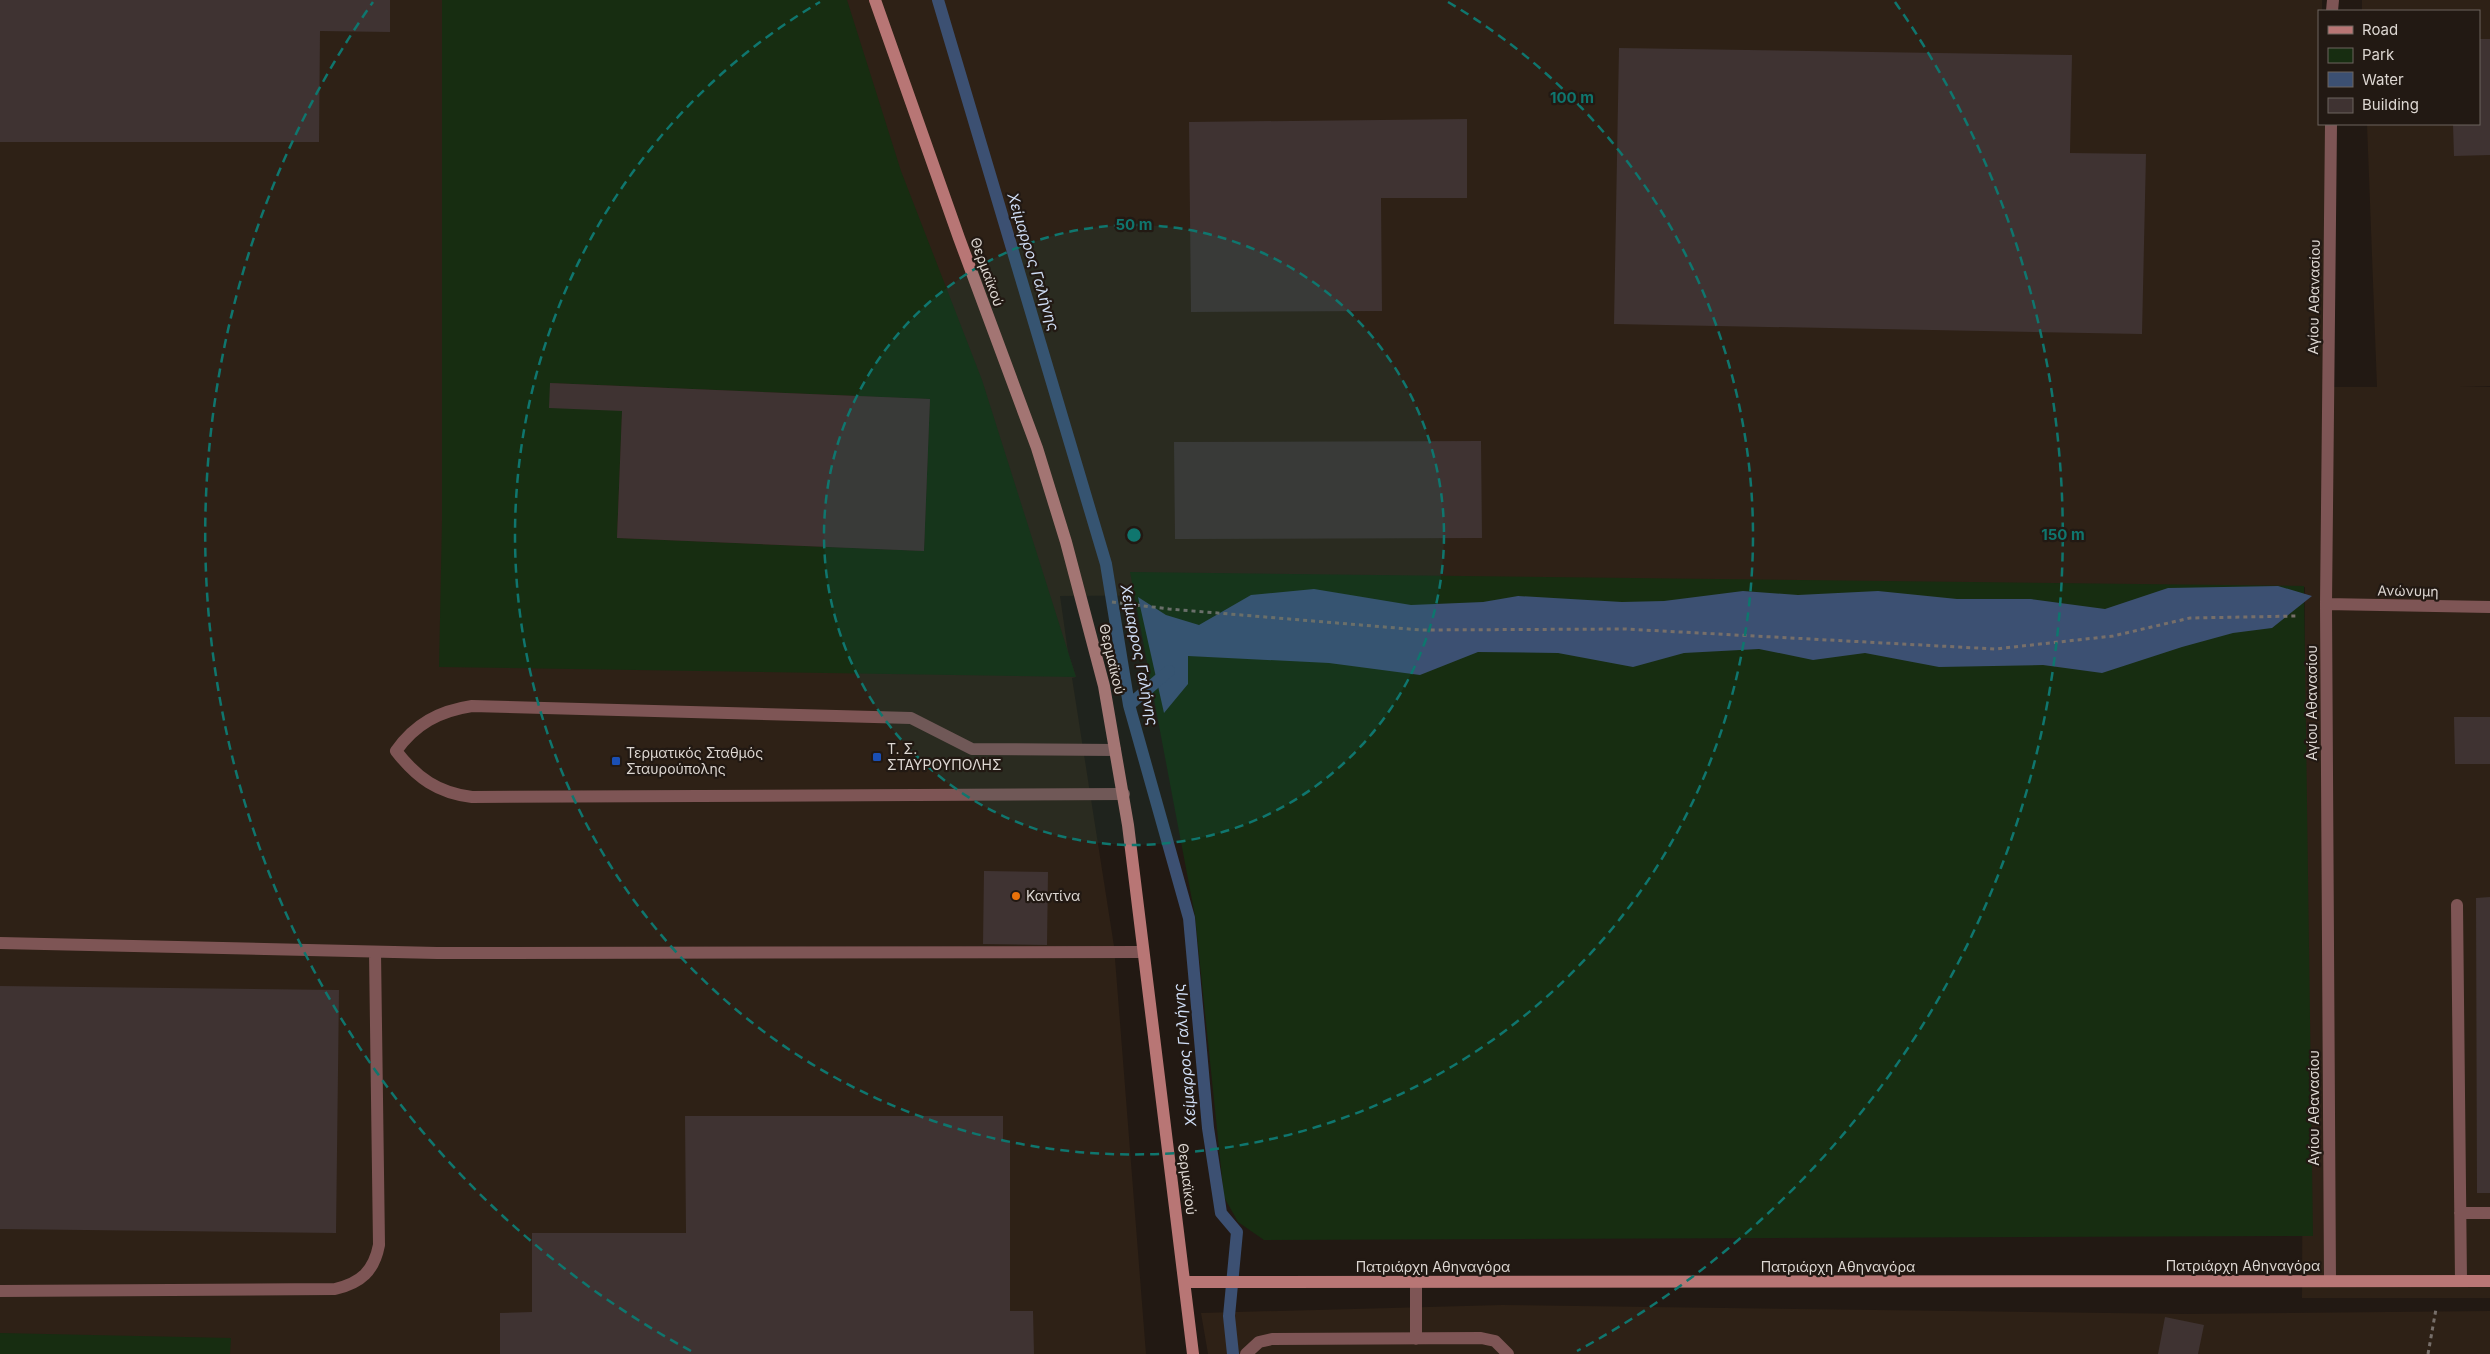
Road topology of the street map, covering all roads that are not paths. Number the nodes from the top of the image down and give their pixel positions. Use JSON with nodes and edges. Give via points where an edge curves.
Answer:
{"nodes":[{"id":1,"x":875,"y":0,"type":"edge"},
{"id":2,"x":2331,"y":125,"type":"edge"},
{"id":3,"x":2490,"y":607,"type":"edge"},
{"id":4,"x":2326,"y":610,"type":"junction"},
{"id":5,"x":1115,"y":750,"type":"junction"},
{"id":6,"x":1124,"y":794,"type":"junction"},
{"id":7,"x":2457,"y":905,"type":"dead end"},
{"id":8,"x":0,"y":943,"type":"edge"},
{"id":9,"x":375,"y":952,"type":"junction"},
{"id":10,"x":1143,"y":952,"type":"junction"},
{"id":11,"x":2460,"y":1213,"type":"junction"},
{"id":12,"x":2490,"y":1213,"type":"edge"},
{"id":13,"x":2330,"y":1281,"type":"junction"},
{"id":14,"x":2461,"y":1281,"type":"junction"},
{"id":15,"x":2490,"y":1281,"type":"edge"},
{"id":16,"x":1185,"y":1282,"type":"junction"},
{"id":17,"x":1416,"y":1282,"type":"junction"},
{"id":18,"x":0,"y":1291,"type":"edge"},
{"id":19,"x":1416,"y":1339,"type":"junction"},
{"id":20,"x":1193,"y":1354,"type":"edge"},
{"id":21,"x":1246,"y":1354,"type":"edge"},
{"id":22,"x":1508,"y":1354,"type":"edge"}],
"edges":[{"from":1,"to":5,"type":"street","name":"Θερμαϊκού","via":[[1037,448],[1082,600],[1104,686]]},
{"from":2,"to":4,"type":"street","name":"Αγίου Αθανασίου"},
{"from":3,"to":4,"type":"street","name":"Ανώνυμη"},
{"from":4,"to":13,"type":"street","name":"Αγίου Αθανασίου"},
{"from":5,"to":6,"type":"street","name":"Θερμαϊκού"},
{"from":5,"to":6,"type":"street","via":[[972,749],[911,718],[472,706],[440,713],[427,720],[396,751],[412,772],[426,782],[456,795],[472,797]]},
{"from":6,"to":10,"type":"street","name":"Θερμαϊκού"},
{"from":7,"to":11,"type":"street"},
{"from":8,"to":9,"type":"street"},
{"from":9,"to":10,"type":"street"},
{"from":9,"to":18,"type":"street","via":[[379,1245],[370,1271],[361,1280],[335,1289]]},
{"from":10,"to":16,"type":"street","name":"Θερμαϊκού"},
{"from":11,"to":12,"type":"street"},
{"from":11,"to":14,"type":"street"},
{"from":13,"to":14,"type":"street","name":"Πατριάρχη Αθηναγόρα"},
{"from":13,"to":17,"type":"street","name":"Πατριάρχη Αθηναγόρα"},
{"from":14,"to":15,"type":"street","name":"Πατριάρχη Αθηναγόρα"},
{"from":16,"to":17,"type":"street","name":"Πατριάρχη Αθηναγόρα"},
{"from":16,"to":20,"type":"street","name":"Θερμαϊκού"},
{"from":17,"to":19,"type":"street"},
{"from":19,"to":21,"type":"street","via":[[1272,1339],[1259,1342]]},
{"from":19,"to":22,"type":"street","via":[[1481,1338],[1495,1341]]}]}
